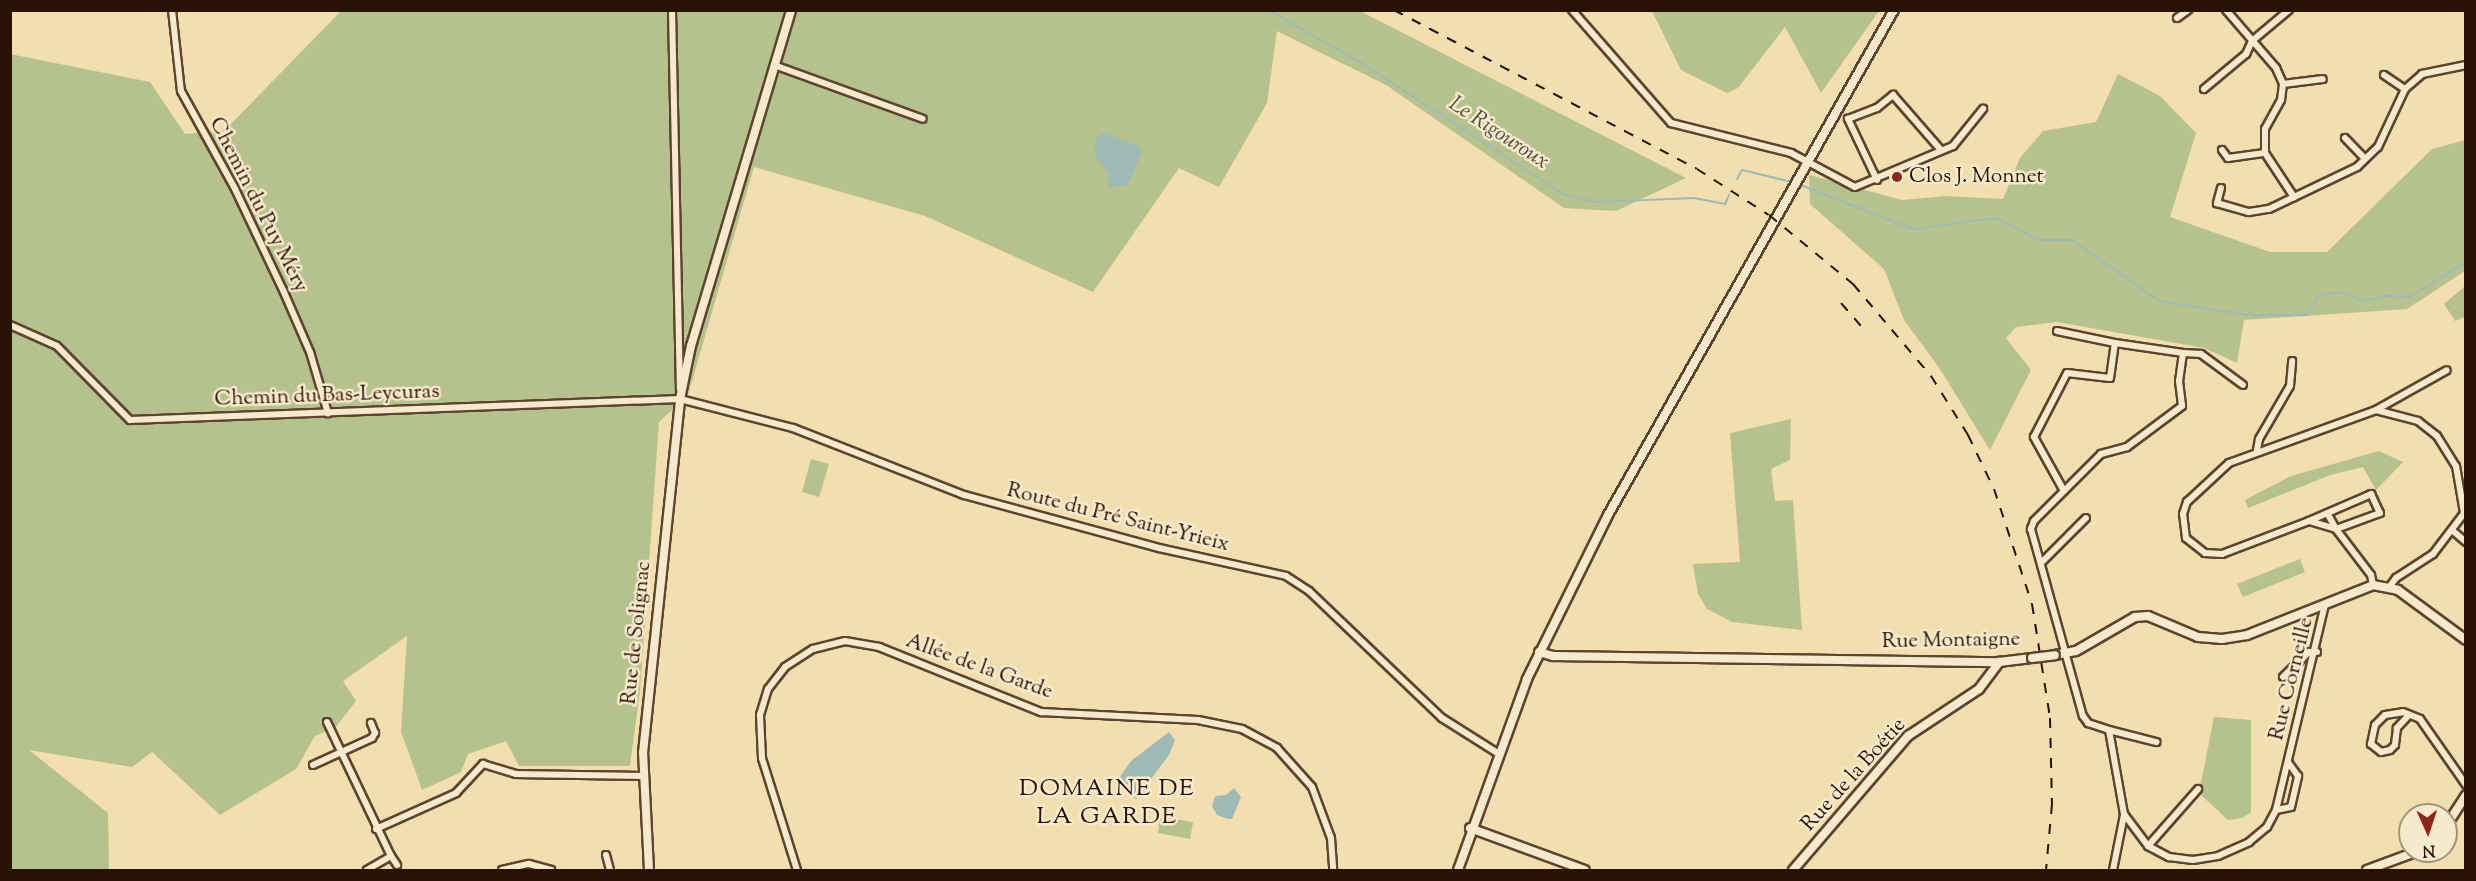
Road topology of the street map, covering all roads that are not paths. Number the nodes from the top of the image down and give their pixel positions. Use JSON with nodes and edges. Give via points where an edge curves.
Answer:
{"nodes":[{"id":1,"x":172,"y":10,"type":"edge"},
{"id":2,"x":672,"y":10,"type":"edge"},
{"id":3,"x":790,"y":10,"type":"edge"},
{"id":4,"x":1572,"y":10,"type":"edge"},
{"id":5,"x":1894,"y":10,"type":"edge"},
{"id":6,"x":2188,"y":10,"type":"edge"},
{"id":7,"x":2226,"y":10,"type":"edge"},
{"id":8,"x":2289,"y":10,"type":"edge"},
{"id":9,"x":2177,"y":18,"type":"dead end"},
{"id":10,"x":2252,"y":40,"type":"junction"},
{"id":11,"x":774,"y":65,"type":"junction"},
{"id":12,"x":2466,"y":65,"type":"edge"},
{"id":13,"x":2384,"y":75,"type":"dead end"},
{"id":14,"x":2323,"y":79,"type":"dead end"},
{"id":15,"x":2283,"y":84,"type":"junction"},
{"id":16,"x":2204,"y":89,"type":"dead end"},
{"id":17,"x":2405,"y":89,"type":"junction"},
{"id":18,"x":1983,"y":109,"type":"dead end"},
{"id":19,"x":923,"y":119,"type":"dead end"},
{"id":20,"x":2345,"y":138,"type":"dead end"},
{"id":21,"x":1941,"y":150,"type":"junction"},
{"id":22,"x":2222,"y":150,"type":"dead end"},
{"id":23,"x":2265,"y":153,"type":"junction"},
{"id":24,"x":2365,"y":159,"type":"junction"},
{"id":25,"x":1809,"y":163,"type":"junction"},
{"id":26,"x":1877,"y":180,"type":"junction"},
{"id":27,"x":2221,"y":188,"type":"dead end"},
{"id":28,"x":2294,"y":197,"type":"junction"},
{"id":29,"x":10,"y":325,"type":"edge"},
{"id":30,"x":2057,"y":331,"type":"dead end"},
{"id":31,"x":2115,"y":343,"type":"junction"},
{"id":32,"x":2183,"y":354,"type":"junction"},
{"id":33,"x":2292,"y":361,"type":"dead end"},
{"id":34,"x":2447,"y":370,"type":"dead end"},
{"id":35,"x":2243,"y":385,"type":"dead end"},
{"id":36,"x":680,"y":399,"type":"junction"},
{"id":37,"x":2376,"y":410,"type":"junction"},
{"id":38,"x":328,"y":412,"type":"junction"},
{"id":39,"x":2257,"y":450,"type":"junction"},
{"id":40,"x":2064,"y":490,"type":"junction"},
{"id":41,"x":2465,"y":512,"type":"edge"},
{"id":42,"x":2327,"y":513,"type":"junction"},
{"id":43,"x":2086,"y":518,"type":"dead end"},
{"id":44,"x":2309,"y":521,"type":"junction"},
{"id":45,"x":2336,"y":529,"type":"junction"},
{"id":46,"x":2453,"y":531,"type":"junction"},
{"id":47,"x":2466,"y":542,"type":"edge"},
{"id":48,"x":2042,"y":562,"type":"junction"},
{"id":49,"x":2373,"y":585,"type":"junction"},
{"id":50,"x":2390,"y":586,"type":"junction"},
{"id":51,"x":2325,"y":604,"type":"junction"},
{"id":52,"x":2466,"y":640,"type":"edge"},
{"id":53,"x":1539,"y":652,"type":"junction"},
{"id":54,"x":2317,"y":652,"type":"junction"},
{"id":55,"x":2067,"y":654,"type":"junction"},
{"id":56,"x":1999,"y":662,"type":"junction"},
{"id":57,"x":2283,"y":677,"type":"dead end"},
{"id":58,"x":2409,"y":715,"type":"junction"},
{"id":59,"x":327,"y":722,"type":"dead end"},
{"id":60,"x":371,"y":723,"type":"dead end"},
{"id":61,"x":2109,"y":730,"type":"junction"},
{"id":62,"x":2156,"y":742,"type":"dead end"},
{"id":63,"x":342,"y":752,"type":"junction"},
{"id":64,"x":1499,"y":754,"type":"junction"},
{"id":65,"x":2288,"y":762,"type":"junction"},
{"id":66,"x":313,"y":765,"type":"dead end"},
{"id":67,"x":642,"y":776,"type":"junction"},
{"id":68,"x":2466,"y":785,"type":"edge"},
{"id":69,"x":2198,"y":789,"type":"dead end"},
{"id":70,"x":2276,"y":810,"type":"junction"},
{"id":71,"x":2124,"y":814,"type":"junction"},
{"id":72,"x":1470,"y":828,"type":"junction"},
{"id":73,"x":376,"y":829,"type":"junction"},
{"id":74,"x":2148,"y":846,"type":"junction"},
{"id":75,"x":606,"y":855,"type":"dead end"},
{"id":76,"x":391,"y":856,"type":"junction"},
{"id":77,"x":2398,"y":858,"type":"edge"},
{"id":78,"x":397,"y":865,"type":"dead end"},
{"id":79,"x":367,"y":870,"type":"edge"},
{"id":80,"x":502,"y":870,"type":"edge"},
{"id":81,"x":551,"y":870,"type":"edge"},
{"id":82,"x":610,"y":870,"type":"edge"},
{"id":83,"x":649,"y":870,"type":"edge"},
{"id":84,"x":797,"y":870,"type":"edge"},
{"id":85,"x":1333,"y":870,"type":"edge"},
{"id":86,"x":1458,"y":870,"type":"edge"},
{"id":87,"x":1586,"y":870,"type":"edge"},
{"id":88,"x":1793,"y":870,"type":"edge"},
{"id":89,"x":2113,"y":870,"type":"edge"},
{"id":90,"x":2367,"y":870,"type":"edge"}],
"edges":[{"from":1,"to":38,"type":"street","name":"Chemin du Puy Méry","via":[[181,92],[235,189],[273,269],[310,352]]},
{"from":2,"to":36,"type":"street"},
{"from":3,"to":11,"type":"street","name":"Rue de Solignac"},
{"from":4,"to":25,"type":"street","via":[[1671,123],[1791,153]]},
{"from":5,"to":25,"type":"main road"},
{"from":6,"to":9,"type":"street"},
{"from":7,"to":10,"type":"street"},
{"from":8,"to":10,"type":"street"},
{"from":10,"to":15,"type":"street","via":[[2276,68]]},
{"from":10,"to":16,"type":"street","via":[[2246,54]]},
{"from":11,"to":19,"type":"street"},
{"from":11,"to":36,"type":"street","name":"Rue de Solignac","via":[[691,346]]},
{"from":12,"to":17,"type":"street","via":[[2422,74]]},
{"from":13,"to":17,"type":"street"},
{"from":14,"to":15,"type":"street"},
{"from":15,"to":23,"type":"street","via":[[2281,99],[2265,129]]},
{"from":17,"to":24,"type":"street","via":[[2378,147]]},
{"from":18,"to":21,"type":"street","via":[[1962,138]]},
{"from":20,"to":24,"type":"street"},
{"from":21,"to":26,"type":"street"},
{"from":21,"to":26,"type":"street","via":[[1893,95],[1877,108],[1848,119]]},
{"from":22,"to":23,"type":"street","via":[[2228,158]]},
{"from":23,"to":28,"type":"street"},
{"from":24,"to":28,"type":"street","via":[[2357,167]]},
{"from":25,"to":26,"type":"street","via":[[1855,187]]},
{"from":25,"to":53,"type":"main road","via":[[1608,515]]},
{"from":27,"to":28,"type":"street","via":[[2217,203],[2249,212],[2269,209]]},
{"from":29,"to":38,"type":"street","name":"Chemin du Bas-Leycuras","via":[[57,346],[130,420]]},
{"from":30,"to":31,"type":"street"},
{"from":31,"to":32,"type":"street"},
{"from":31,"to":40,"type":"street","via":[[2110,378],[2067,373],[2034,436]]},
{"from":32,"to":35,"type":"street","via":[[2201,354]]},
{"from":32,"to":40,"type":"street","via":[[2179,381],[2182,406],[2127,447],[2101,454]]},
{"from":33,"to":39,"type":"street","via":[[2290,386]]},
{"from":34,"to":37,"type":"street"},
{"from":36,"to":38,"type":"street","name":"Chemin du Bas-Leycuras"},
{"from":36,"to":64,"type":"street","name":"Route du Pré Saint-Yrieix","via":[[793,428],[964,495],[1159,548],[1286,576],[1309,591],[1442,718]]},
{"from":36,"to":67,"type":"street","name":"Rue de Solignac"},
{"from":37,"to":39,"type":"street"},
{"from":37,"to":41,"type":"street","via":[[2418,421],[2437,436],[2456,466]]},
{"from":39,"to":44,"type":"street","via":[[2229,463],[2187,502],[2183,514],[2186,538],[2205,553],[2222,554]]},
{"from":40,"to":48,"type":"street","via":[[2031,529]]},
{"from":41,"to":46,"type":"street"},
{"from":42,"to":44,"type":"street"},
{"from":42,"to":45,"type":"street"},
{"from":42,"to":45,"type":"street","via":[[2371,494],[2380,513]]},
{"from":43,"to":48,"type":"street"},
{"from":44,"to":45,"type":"street"},
{"from":45,"to":49,"type":"street","via":[[2371,575]]},
{"from":46,"to":47,"type":"street"},
{"from":46,"to":50,"type":"street","via":[[2433,554]]},
{"from":48,"to":55,"type":"street"},
{"from":49,"to":50,"type":"street","name":"Rue Montaigne"},
{"from":49,"to":51,"type":"street","name":"Rue Montaigne"},
{"from":50,"to":52,"type":"street"},
{"from":51,"to":54,"type":"street","name":"Rue Corneille"},
{"from":51,"to":55,"type":"street","name":"Rue Montaigne","via":[[2247,635],[2222,639],[2198,637],[2148,616],[2135,617]]},
{"from":53,"to":56,"type":"street","name":"Rue Montaigne","via":[[1553,656]]},
{"from":53,"to":64,"type":"main road"},
{"from":54,"to":57,"type":"street","via":[[2309,652]]},
{"from":54,"to":65,"type":"street","name":"Rue Corneille"},
{"from":55,"to":56,"type":"street","name":"Rue Montaigne","bridge":true},
{"from":55,"to":61,"type":"street","via":[[2084,716],[2088,723]]},
{"from":56,"to":88,"type":"street","name":"Rue de la Boétie","via":[[1979,689],[1908,736]]},
{"from":58,"to":58,"type":"street","via":[[2385,715],[2374,725],[2371,744],[2382,752],[2390,750],[2395,745],[2397,728]]},
{"from":58,"to":68,"type":"street","via":[[2420,720]]},
{"from":59,"to":63,"type":"street"},
{"from":60,"to":63,"type":"street","via":[[375,733],[372,738]]},
{"from":61,"to":62,"type":"street"},
{"from":61,"to":71,"type":"street","name":"Rue Corneille"},
{"from":63,"to":66,"type":"street"},
{"from":63,"to":73,"type":"street"},
{"from":64,"to":72,"type":"main road"},
{"from":65,"to":70,"type":"street","name":"Rue Corneille"},
{"from":65,"to":70,"type":"street","name":"Rue Corneille","via":[[2298,776],[2291,807]]},
{"from":67,"to":73,"type":"street","via":[[516,774],[483,764],[456,793]]},
{"from":67,"to":83,"type":"street","name":"Rue de Solignac"},
{"from":69,"to":74,"type":"street"},
{"from":70,"to":74,"type":"street","name":"Rue Corneille","via":[[2267,827],[2249,842],[2218,856],[2193,860],[2169,857]]},
{"from":71,"to":74,"type":"street","name":"Rue Corneille"},
{"from":71,"to":89,"type":"street"},
{"from":72,"to":86,"type":"main road"},
{"from":72,"to":87,"type":"street"},
{"from":73,"to":76,"type":"street"},
{"from":75,"to":82,"type":"street"},
{"from":76,"to":78,"type":"street"},
{"from":76,"to":79,"type":"street"},
{"from":77,"to":90,"type":"street"},
{"from":80,"to":81,"type":"street","via":[[529,864]]},
{"from":84,"to":85,"type":"street","name":"Allée de la Garde","via":[[762,758],[760,715],[772,684],[791,662],[813,649],[845,640],[879,647],[1041,712],[1198,720],[1242,729],[1277,748],[1312,787],[1331,838]]}]}
